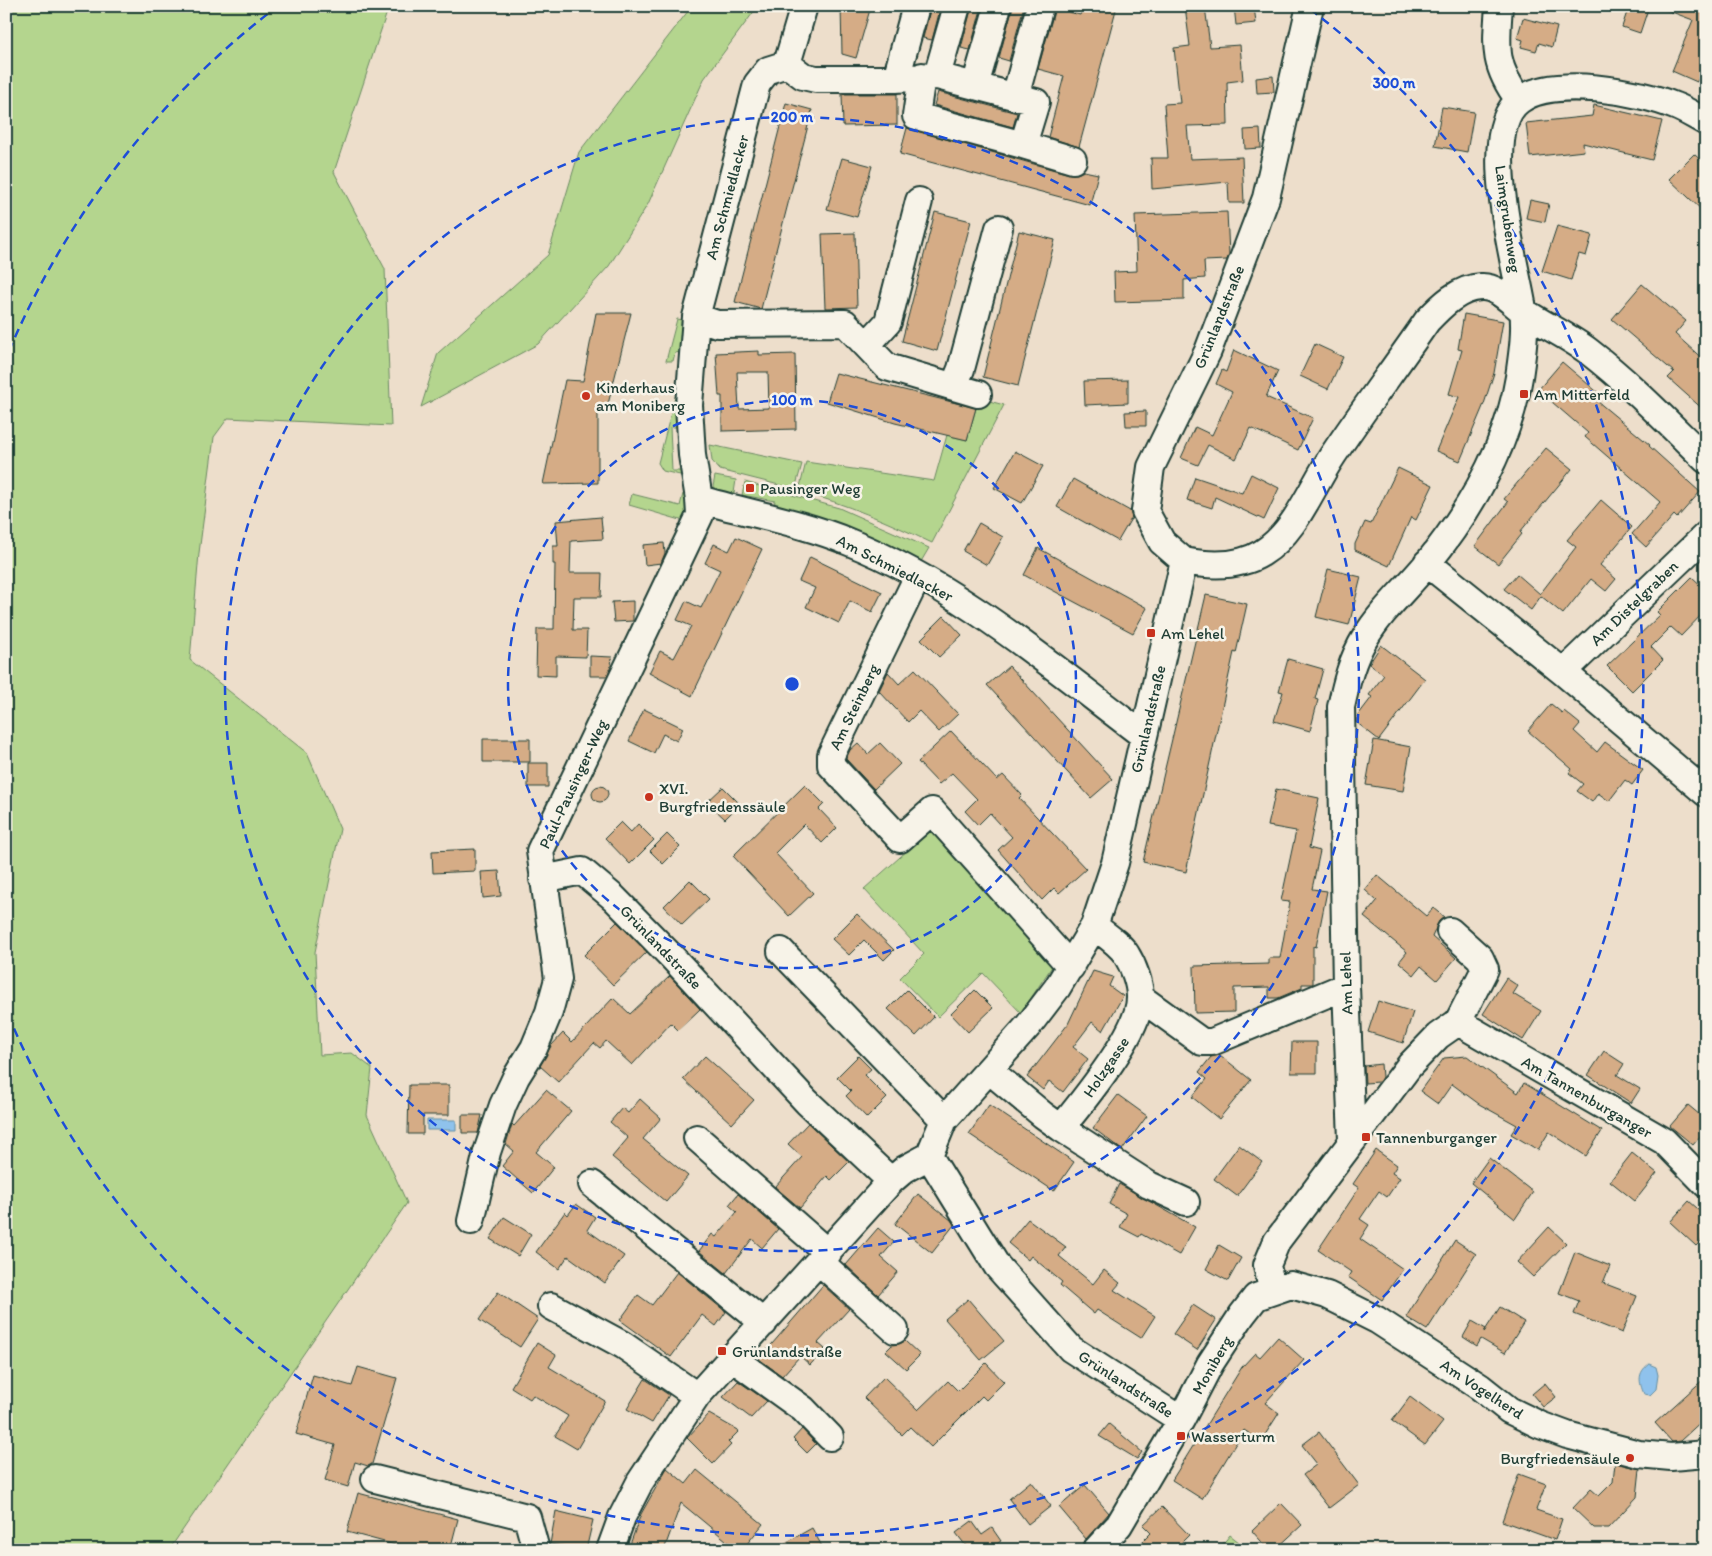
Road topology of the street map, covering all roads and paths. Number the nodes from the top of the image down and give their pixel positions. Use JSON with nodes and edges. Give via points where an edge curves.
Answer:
{"nodes":[{"id":1,"x":804,"y":6,"type":"edge"},
{"id":2,"x":916,"y":6,"type":"edge"},
{"id":3,"x":957,"y":6,"type":"edge"},
{"id":4,"x":998,"y":6,"type":"edge"},
{"id":5,"x":1040,"y":6,"type":"edge"},
{"id":6,"x":1310,"y":6,"type":"edge"},
{"id":7,"x":1499,"y":6,"type":"edge"},
{"id":8,"x":787,"y":64,"type":"junction"},
{"id":9,"x":930,"y":76,"type":"junction"},
{"id":10,"x":896,"y":79,"type":"junction"},
{"id":11,"x":976,"y":86,"type":"junction"},
{"id":12,"x":1015,"y":97,"type":"junction"},
{"id":13,"x":1519,"y":100,"type":"junction"},
{"id":14,"x":1706,"y":122,"type":"edge"},
{"id":15,"x":1023,"y":145,"type":"junction"},
{"id":16,"x":1073,"y":160,"type":"dead end"},
{"id":17,"x":919,"y":201,"type":"dead end"},
{"id":18,"x":999,"y":228,"type":"dead end"},
{"id":19,"x":1523,"y":311,"type":"junction"},
{"id":20,"x":696,"y":317,"type":"junction"},
{"id":21,"x":867,"y":346,"type":"junction"},
{"id":22,"x":1706,"y":460,"type":"edge"},
{"id":23,"x":700,"y":499,"type":"junction"},
{"id":24,"x":1706,"y":535,"type":"edge"},
{"id":25,"x":1184,"y":562,"type":"junction"},
{"id":26,"x":1427,"y":563,"type":"junction"},
{"id":27,"x":918,"y":576,"type":"junction"},
{"id":28,"x":1563,"y":672,"type":"junction"},
{"id":29,"x":1144,"y":736,"type":"junction"},
{"id":30,"x":1706,"y":793,"type":"edge"},
{"id":31,"x":543,"y":879,"type":"junction"},
{"id":32,"x":1094,"y":926,"type":"junction"},
{"id":33,"x":1450,"y":931,"type":"dead end"},
{"id":34,"x":781,"y":951,"type":"dead end"},
{"id":35,"x":1071,"y":967,"type":"junction"},
{"id":36,"x":1346,"y":986,"type":"junction"},
{"id":37,"x":1140,"y":998,"type":"junction"},
{"id":38,"x":1458,"y":1022,"type":"junction"},
{"id":39,"x":989,"y":1070,"type":"junction"},
{"id":40,"x":944,"y":1120,"type":"junction"},
{"id":41,"x":1061,"y":1128,"type":"junction"},
{"id":42,"x":697,"y":1138,"type":"dead end"},
{"id":43,"x":1352,"y":1140,"type":"junction"},
{"id":44,"x":929,"y":1156,"type":"junction"},
{"id":45,"x":891,"y":1181,"type":"junction"},
{"id":46,"x":592,"y":1184,"type":"dead end"},
{"id":47,"x":1706,"y":1184,"type":"edge"},
{"id":48,"x":1186,"y":1202,"type":"dead end"},
{"id":49,"x":470,"y":1221,"type":"dead end"},
{"id":50,"x":824,"y":1257,"type":"junction"},
{"id":51,"x":1272,"y":1290,"type":"junction"},
{"id":52,"x":551,"y":1306,"type":"dead end"},
{"id":53,"x":764,"y":1323,"type":"junction"},
{"id":54,"x":895,"y":1330,"type":"dead end"},
{"id":55,"x":732,"y":1358,"type":"junction"},
{"id":56,"x":697,"y":1396,"type":"junction"},
{"id":57,"x":1181,"y":1420,"type":"junction"},
{"id":58,"x":830,"y":1437,"type":"dead end"},
{"id":59,"x":1706,"y":1454,"type":"edge"},
{"id":60,"x":374,"y":1479,"type":"dead end"},
{"id":61,"x":536,"y":1550,"type":"edge"},
{"id":62,"x":610,"y":1550,"type":"edge"},
{"id":63,"x":1096,"y":1550,"type":"edge"}],
"edges":[{"from":1,"to":8,"type":"street"},
{"from":2,"to":10,"type":"street"},
{"from":3,"to":9,"type":"street"},
{"from":4,"to":11,"type":"street"},
{"from":5,"to":12,"type":"street"},
{"from":6,"to":25,"type":"street","name":"Grünlandstraße","via":[[1266,198],[1208,350],[1151,467],[1145,510],[1162,542]]},
{"from":7,"to":13,"type":"street","via":[[1496,51],[1505,81]]},
{"from":8,"to":10,"type":"street","via":[[803,76],[816,79]]},
{"from":8,"to":20,"type":"street","name":"Am Schmiedlacker","via":[[768,70],[757,84]]},
{"from":9,"to":10,"type":"street"},
{"from":9,"to":11,"type":"street"},
{"from":9,"to":15,"type":"street","via":[[916,116]]},
{"from":11,"to":12,"type":"street"},
{"from":12,"to":15,"type":"street","via":[[1036,102]]},
{"from":13,"to":14,"type":"street","via":[[1541,90],[1582,88],[1627,93],[1674,105]]},
{"from":13,"to":19,"type":"street","name":"Laimgrubenweg","via":[[1508,114],[1498,165]]},
{"from":15,"to":16,"type":"street"},
{"from":17,"to":21,"type":"street","via":[[888,322]]},
{"from":18,"to":21,"type":"street","via":[[961,369],[966,390],[887,367]]},
{"from":19,"to":22,"type":"street","via":[[1587,350],[1625,381]]},
{"from":19,"to":25,"type":"street","via":[[1504,295],[1482,287],[1464,292],[1444,304],[1427,321],[1355,424],[1283,536],[1260,554],[1231,564]]},
{"from":19,"to":26,"type":"street","name":"Am Lehel","via":[[1519,379],[1506,431],[1471,502]]},
{"from":20,"to":21,"type":"street","via":[[717,324],[845,323]]},
{"from":20,"to":23,"type":"street","name":"Am Schmiedlacker","via":[[689,405],[692,455]]},
{"from":23,"to":27,"type":"street","name":"Am Schmiedlacker","via":[[798,524],[851,542]]},
{"from":23,"to":31,"type":"street","name":"Paul-Pausinger-Weg","via":[[700,515],[696,524],[540,851]]},
{"from":24,"to":28,"type":"street","name":"Am Distelgraben"},
{"from":25,"to":29,"type":"street","name":"Grünlandstraße"},
{"from":26,"to":28,"type":"street"},
{"from":26,"to":36,"type":"street","name":"Am Lehel","via":[[1364,639],[1347,679],[1341,707]]},
{"from":27,"to":29,"type":"street","name":"Am Schmiedlacker","via":[[981,613]]},
{"from":27,"to":35,"type":"street","name":"Am Steinberg","via":[[830,755],[831,765],[900,839],[932,810]]},
{"from":28,"to":30,"type":"street"},
{"from":29,"to":32,"type":"street","name":"Grünlandstraße","via":[[1115,863]]},
{"from":31,"to":45,"type":"street","name":"Grünlandstraße","via":[[582,871],[614,898],[807,1102]]},
{"from":31,"to":49,"type":"street","name":"Paul-Pausinger-Weg","via":[[558,979],[534,1048],[503,1105],[487,1152]]},
{"from":32,"to":35,"type":"street","name":"Grünlandstraße"},
{"from":32,"to":37,"type":"street","name":"Holzgasse","via":[[1125,952],[1136,977]]},
{"from":33,"to":38,"type":"street","via":[[1480,958],[1485,969]]},
{"from":34,"to":40,"type":"street"},
{"from":35,"to":39,"type":"street","name":"Grünlandstraße","via":[[1028,1026]]},
{"from":36,"to":37,"type":"street","via":[[1212,1042],[1202,1042]]},
{"from":36,"to":43,"type":"street","name":"Am Lehel"},
{"from":37,"to":41,"type":"street","name":"Holzgasse","via":[[1130,1032]]},
{"from":38,"to":43,"type":"street","via":[[1438,1036],[1410,1064]]},
{"from":38,"to":47,"type":"street","name":"Am Tannenburganger","via":[[1664,1141]]},
{"from":39,"to":40,"type":"street","name":"Grünlandstraße"},
{"from":39,"to":41,"type":"street"},
{"from":40,"to":44,"type":"street","name":"Grünlandstraße"},
{"from":41,"to":48,"type":"street","via":[[1149,1185]]},
{"from":42,"to":50,"type":"street"},
{"from":43,"to":51,"type":"street","via":[[1277,1240],[1267,1265]]},
{"from":44,"to":45,"type":"street"},
{"from":44,"to":57,"type":"street","name":"Grünlandstraße","via":[[997,1266],[1071,1349]]},
{"from":45,"to":50,"type":"street"},
{"from":46,"to":53,"type":"street"},
{"from":50,"to":53,"type":"street"},
{"from":50,"to":54,"type":"street"},
{"from":51,"to":57,"type":"street","name":"Moniberg","via":[[1256,1296],[1242,1315],[1210,1364]]},
{"from":51,"to":59,"type":"street","name":"Am Vogelherd","via":[[1291,1285],[1327,1295],[1369,1316],[1510,1410],[1567,1435],[1639,1454],[1670,1457]]},
{"from":52,"to":56,"type":"street","via":[[622,1345]]},
{"from":53,"to":55,"type":"street"},
{"from":55,"to":56,"type":"street"},
{"from":55,"to":58,"type":"street","via":[[803,1409]]},
{"from":56,"to":62,"type":"street","via":[[640,1482]]},
{"from":57,"to":63,"type":"street","name":"Moniberg","via":[[1119,1525]]},
{"from":60,"to":61,"type":"street","via":[[527,1517]]}]}
